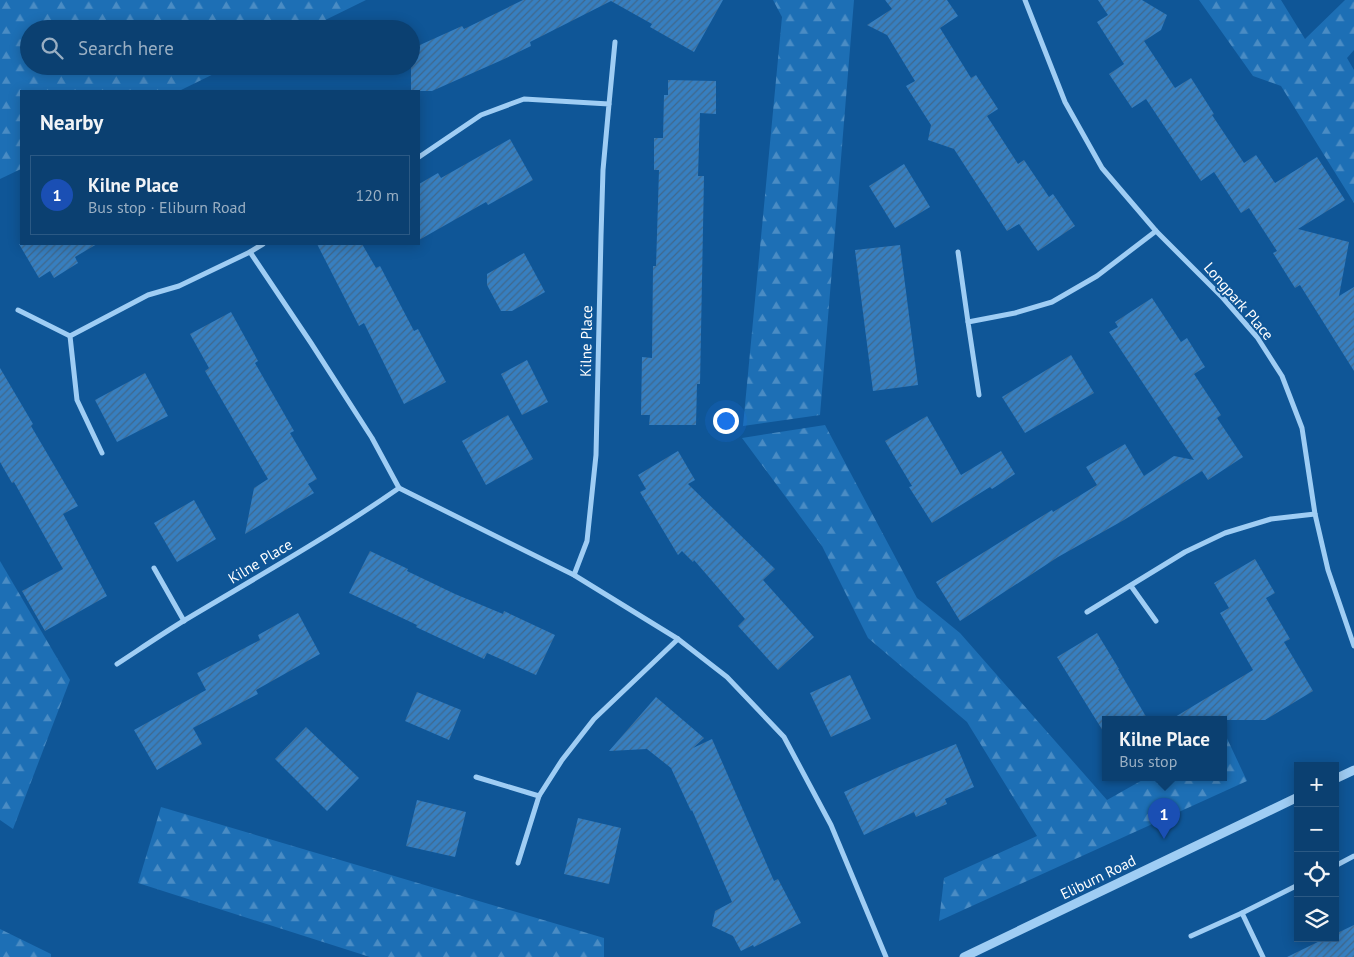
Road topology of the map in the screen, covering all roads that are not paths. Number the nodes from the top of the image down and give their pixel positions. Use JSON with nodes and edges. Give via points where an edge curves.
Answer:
{"nodes":[{"id":1,"x":1025,"y":0,"type":"edge"},
{"id":2,"x":615,"y":42,"type":"dead end"},
{"id":3,"x":609,"y":104,"type":"junction"},
{"id":4,"x":420,"y":155,"type":"edge"},
{"id":5,"x":1156,"y":231,"type":"junction"},
{"id":6,"x":262,"y":245,"type":"edge"},
{"id":7,"x":250,"y":252,"type":"junction"},
{"id":8,"x":958,"y":252,"type":"dead end"},
{"id":9,"x":18,"y":310,"type":"dead end"},
{"id":10,"x":968,"y":322,"type":"junction"},
{"id":11,"x":70,"y":336,"type":"junction"},
{"id":12,"x":979,"y":396,"type":"dead end"},
{"id":13,"x":102,"y":453,"type":"dead end"},
{"id":14,"x":399,"y":488,"type":"junction"},
{"id":15,"x":1315,"y":514,"type":"junction"},
{"id":16,"x":154,"y":568,"type":"dead end"},
{"id":17,"x":574,"y":576,"type":"junction"},
{"id":18,"x":1132,"y":586,"type":"junction"},
{"id":19,"x":1087,"y":612,"type":"dead end"},
{"id":20,"x":184,"y":621,"type":"junction"},
{"id":21,"x":1156,"y":621,"type":"dead end"},
{"id":22,"x":1351,"y":633,"type":"edge"},
{"id":23,"x":678,"y":639,"type":"junction"},
{"id":24,"x":1354,"y":646,"type":"edge"},
{"id":25,"x":117,"y":664,"type":"dead end"},
{"id":26,"x":1354,"y":770,"type":"edge"},
{"id":27,"x":476,"y":777,"type":"dead end"},
{"id":28,"x":1339,"y":777,"type":"edge"},
{"id":29,"x":539,"y":796,"type":"junction"},
{"id":30,"x":1294,"y":799,"type":"edge"},
{"id":31,"x":1354,"y":856,"type":"edge"},
{"id":32,"x":518,"y":863,"type":"dead end"},
{"id":33,"x":1339,"y":864,"type":"edge"},
{"id":34,"x":1294,"y":887,"type":"edge"},
{"id":35,"x":1242,"y":914,"type":"junction"},
{"id":36,"x":1192,"y":936,"type":"dead end"},
{"id":37,"x":886,"y":957,"type":"edge"},
{"id":38,"x":964,"y":957,"type":"edge"},
{"id":39,"x":1263,"y":957,"type":"edge"}],
"edges":[{"from":1,"to":5,"type":"street","name":"Longpark Place","via":[[1065,102],[1102,168]]},
{"from":2,"to":3,"type":"street","name":"Kilne Place"},
{"from":3,"to":4,"type":"street","via":[[524,99],[481,115]]},
{"from":3,"to":17,"type":"street","name":"Kilne Place","via":[[602,208],[596,456],[587,541]]},
{"from":5,"to":10,"type":"street","via":[[1097,276],[1052,302],[1015,314]]},
{"from":5,"to":15,"type":"street","name":"Longpark Place","via":[[1229,304],[1257,337],[1282,376],[1302,428]]},
{"from":6,"to":7,"type":"street"},
{"from":7,"to":11,"type":"street","via":[[179,286],[148,295]]},
{"from":7,"to":14,"type":"street","via":[[367,430]]},
{"from":8,"to":10,"type":"street"},
{"from":9,"to":11,"type":"street"},
{"from":10,"to":12,"type":"street"},
{"from":11,"to":13,"type":"street","via":[[77,400]]},
{"from":14,"to":17,"type":"street"},
{"from":14,"to":20,"type":"street","name":"Kilne Place"},
{"from":15,"to":18,"type":"street","via":[[1271,519],[1225,533],[1185,552]]},
{"from":15,"to":22,"type":"street","name":"Longpark Place","via":[[1328,570]]},
{"from":16,"to":20,"type":"street"},
{"from":17,"to":23,"type":"street"},
{"from":18,"to":19,"type":"street"},
{"from":18,"to":21,"type":"street"},
{"from":20,"to":25,"type":"street","name":"Kilne Place"},
{"from":22,"to":24,"type":"street","name":"Longpark Place"},
{"from":23,"to":29,"type":"street","via":[[594,719]]},
{"from":23,"to":37,"type":"street","via":[[726,677],[784,737],[831,825]]},
{"from":26,"to":28,"type":"street"},
{"from":27,"to":29,"type":"street"},
{"from":29,"to":32,"type":"street"},
{"from":30,"to":38,"type":"street","name":"Eliburn Road"},
{"from":31,"to":33,"type":"street"},
{"from":34,"to":35,"type":"street"},
{"from":35,"to":36,"type":"street"},
{"from":35,"to":39,"type":"street"}]}
